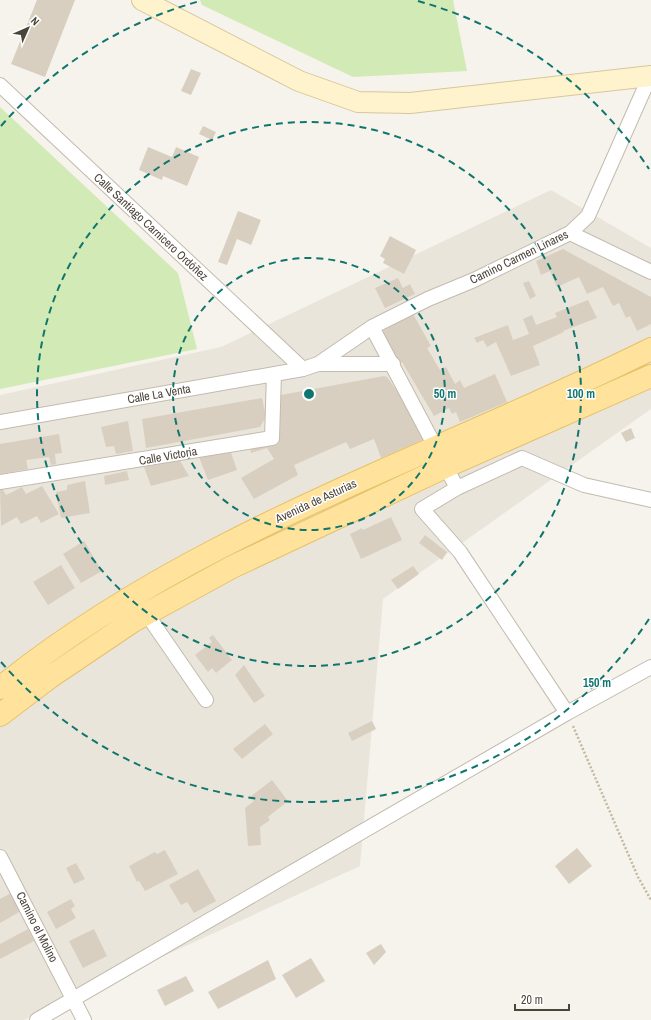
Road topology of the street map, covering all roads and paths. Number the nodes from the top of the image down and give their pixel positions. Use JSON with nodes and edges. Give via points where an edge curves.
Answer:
{"nodes":[{"id":1,"x":142,"y":0,"type":"edge"},
{"id":2,"x":650,"y":76,"type":"edge"},
{"id":3,"x":0,"y":85,"type":"edge"},
{"id":4,"x":570,"y":234,"type":"junction"},
{"id":5,"x":651,"y":272,"type":"edge"},
{"id":6,"x":372,"y":327,"type":"junction"},
{"id":7,"x":651,"y":349,"type":"edge"},
{"id":8,"x":318,"y":364,"type":"junction"},
{"id":9,"x":393,"y":364,"type":"junction"},
{"id":10,"x":303,"y":369,"type":"junction"},
{"id":11,"x":274,"y":374,"type":"junction"},
{"id":12,"x":651,"y":376,"type":"edge"},
{"id":13,"x":0,"y":422,"type":"edge"},
{"id":14,"x":436,"y":446,"type":"junction"},
{"id":15,"x":451,"y":465,"type":"junction"},
{"id":16,"x":0,"y":482,"type":"edge"},
{"id":17,"x":457,"y":488,"type":"junction"},
{"id":18,"x":651,"y":500,"type":"edge"},
{"id":19,"x":146,"y":613,"type":"junction"},
{"id":20,"x":651,"y":667,"type":"edge"},
{"id":21,"x":0,"y":688,"type":"edge"},
{"id":22,"x":206,"y":700,"type":"dead end"},
{"id":23,"x":567,"y":713,"type":"junction"},
{"id":24,"x":0,"y":715,"type":"edge"},
{"id":25,"x":0,"y":857,"type":"edge"},
{"id":26,"x":651,"y":900,"type":"edge"},
{"id":27,"x":74,"y":998,"type":"junction"},
{"id":28,"x":37,"y":1020,"type":"edge"},
{"id":29,"x":84,"y":1020,"type":"edge"}],
"edges":[{"from":1,"to":2,"type":"main road","via":[[299,81],[358,102],[410,102]]},
{"from":2,"to":4,"type":"street","name":"Camino Carmen Linares","via":[[588,216]]},
{"from":3,"to":10,"type":"street","name":"Calle Santiago Carnicero Ordóñez"},
{"from":4,"to":5,"type":"street"},
{"from":4,"to":6,"type":"street","name":"Camino Carmen Linares"},
{"from":6,"to":8,"type":"street","name":"Calle La Venta"},
{"from":6,"to":9,"type":"street"},
{"from":7,"to":14,"type":"main road","name":"Avenida de Asturias"},
{"from":8,"to":9,"type":"street","name":"Calle La Venta"},
{"from":8,"to":10,"type":"street","name":"Calle La Venta"},
{"from":9,"to":14,"type":"street"},
{"from":10,"to":11,"type":"street","name":"Calle La Venta"},
{"from":11,"to":13,"type":"street","name":"Calle La Venta"},
{"from":11,"to":16,"type":"street","name":"Calle Victoria","via":[[272,438]]},
{"from":12,"to":15,"type":"main road","name":"Avenida de Asturias"},
{"from":14,"to":15,"type":"street"},
{"from":14,"to":21,"type":"main road","name":"Avenida de Asturias","via":[[229,542],[174,571],[42,654]]},
{"from":15,"to":17,"type":"street"},
{"from":15,"to":19,"type":"main road","name":"Avenida de Asturias","via":[[232,567]]},
{"from":17,"to":18,"type":"street","via":[[522,458],[584,485]]},
{"from":17,"to":23,"type":"street","via":[[422,509],[460,552]]},
{"from":19,"to":22,"type":"street"},
{"from":19,"to":24,"type":"main road","name":"Avenida de Asturias","via":[[50,677]]},
{"from":20,"to":23,"type":"street"},
{"from":23,"to":26,"type":"path","via":[[638,877]]},
{"from":23,"to":27,"type":"street"},
{"from":25,"to":27,"type":"street","name":"Camino el Molino"},
{"from":27,"to":28,"type":"street"},
{"from":27,"to":29,"type":"street","name":"Camino el Molino"}]}
